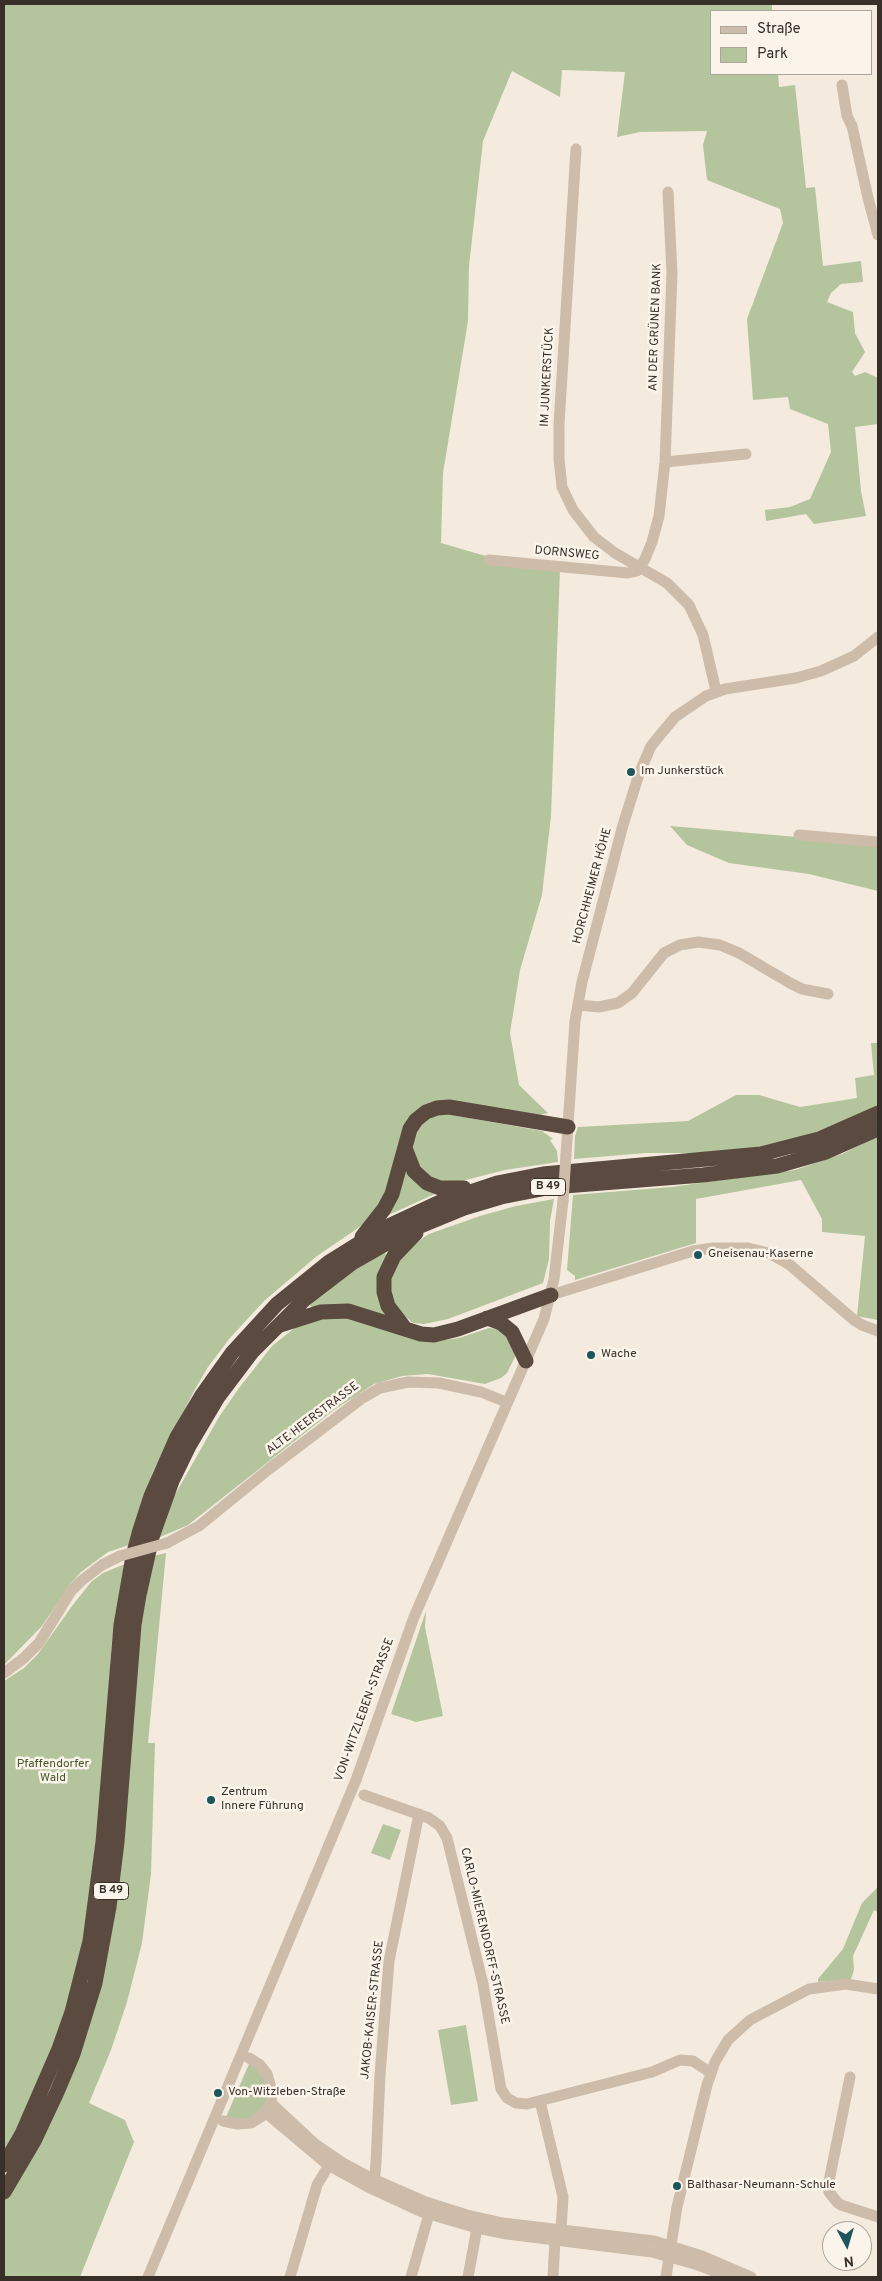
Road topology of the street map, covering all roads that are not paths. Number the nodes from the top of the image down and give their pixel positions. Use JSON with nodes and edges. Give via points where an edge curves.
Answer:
{"nodes":[{"id":1,"x":842,"y":85,"type":"dead end"},
{"id":2,"x":576,"y":149,"type":"dead end"},
{"id":3,"x":668,"y":192,"type":"dead end"},
{"id":4,"x":878,"y":235,"type":"edge"},
{"id":5,"x":746,"y":454,"type":"dead end"},
{"id":6,"x":665,"y":462,"type":"junction"},
{"id":7,"x":489,"y":560,"type":"dead end"},
{"id":8,"x":640,"y":567,"type":"junction"},
{"id":9,"x":878,"y":637,"type":"edge"},
{"id":10,"x":716,"y":691,"type":"junction"},
{"id":11,"x":799,"y":835,"type":"dead end"},
{"id":12,"x":878,"y":842,"type":"edge"},
{"id":13,"x":828,"y":994,"type":"dead end"},
{"id":14,"x":578,"y":1005,"type":"junction"},
{"id":15,"x":878,"y":1113,"type":"edge"},
{"id":16,"x":568,"y":1127,"type":"junction"},
{"id":17,"x":878,"y":1129,"type":"edge"},
{"id":18,"x":405,"y":1148,"type":"junction"},
{"id":19,"x":480,"y":1188,"type":"junction"},
{"id":20,"x":428,"y":1222,"type":"junction"},
{"id":21,"x":358,"y":1242,"type":"junction"},
{"id":22,"x":551,"y":1295,"type":"junction"},
{"id":23,"x":487,"y":1318,"type":"junction"},
{"id":24,"x":274,"y":1328,"type":"junction"},
{"id":25,"x":405,"y":1329,"type":"junction"},
{"id":26,"x":878,"y":1331,"type":"edge"},
{"id":27,"x":526,"y":1361,"type":"junction"},
{"id":28,"x":506,"y":1402,"type":"junction"},
{"id":29,"x":4,"y":1673,"type":"edge"},
{"id":30,"x":364,"y":1795,"type":"dead end"},
{"id":31,"x":419,"y":1814,"type":"junction"},
{"id":32,"x":878,"y":1989,"type":"edge"},
{"id":33,"x":249,"y":2058,"type":"dead end"},
{"id":34,"x":711,"y":2073,"type":"junction"},
{"id":35,"x":850,"y":2077,"type":"dead end"},
{"id":36,"x":540,"y":2102,"type":"junction"},
{"id":37,"x":268,"y":2108,"type":"junction"},
{"id":38,"x":223,"y":2121,"type":"dead end"},
{"id":39,"x":331,"y":2161,"type":"junction"},
{"id":40,"x":4,"y":2165,"type":"edge"},
{"id":41,"x":370,"y":2184,"type":"junction"},
{"id":42,"x":4,"y":2192,"type":"edge"},
{"id":43,"x":431,"y":2210,"type":"junction"},
{"id":44,"x":878,"y":2217,"type":"edge"},
{"id":45,"x":477,"y":2228,"type":"junction"},
{"id":46,"x":544,"y":2234,"type":"junction"},
{"id":47,"x":564,"y":2236,"type":"junction"},
{"id":48,"x":670,"y":2251,"type":"junction"},
{"id":49,"x":148,"y":2277,"type":"edge"},
{"id":50,"x":290,"y":2277,"type":"edge"},
{"id":51,"x":411,"y":2277,"type":"edge"},
{"id":52,"x":468,"y":2277,"type":"edge"},
{"id":53,"x":553,"y":2277,"type":"edge"},
{"id":54,"x":666,"y":2277,"type":"edge"},
{"id":55,"x":730,"y":2277,"type":"edge"},
{"id":56,"x":751,"y":2277,"type":"edge"}],
"edges":[{"from":1,"to":4,"type":"street"},
{"from":2,"to":8,"type":"street","name":"IM JUNKERSTÜCK","via":[[559,424],[560,472],[568,501],[586,529],[607,548]]},
{"from":3,"to":6,"type":"street","name":"AN DER GRÜNEN BANK","via":[[672,273]]},
{"from":5,"to":6,"type":"street"},
{"from":6,"to":8,"type":"street","name":"AN DER GRÜNEN BANK","via":[[656,527]]},
{"from":7,"to":8,"type":"street","name":"DORNSWEG","via":[[628,573]]},
{"from":8,"to":10,"type":"street","name":"IM JUNKERSTÜCK","via":[[672,587],[693,612],[703,635]]},
{"from":9,"to":10,"type":"street","name":"HORCHHEIMER HÖHE","via":[[854,656],[821,672]]},
{"from":10,"to":14,"type":"street","name":"HORCHHEIMER HÖHE","via":[[681,712],[661,733],[646,757],[594,930]]},
{"from":11,"to":12,"type":"street"},
{"from":13,"to":14,"type":"street","via":[[802,989],[720,945],[698,942],[680,945],[660,956],[632,993],[618,1003],[599,1007]]},
{"from":14,"to":16,"type":"street","name":"HORCHHEIMER HÖHE"},
{"from":15,"to":19,"type":"highway","number":"B 49","via":[[819,1140],[760,1154],[556,1172]]},
{"from":16,"to":18,"type":"highway","via":[[442,1107],[416,1120],[407,1134]]},
{"from":16,"to":22,"type":"street","name":"HORCHHEIMER HÖHE","bridge":true,"via":[[563,1202]]},
{"from":17,"to":20,"type":"highway","number":"B 49","via":[[826,1152],[777,1166],[545,1188],[483,1202]]},
{"from":18,"to":19,"type":"highway","via":[[414,1171],[431,1186]]},
{"from":18,"to":21,"type":"highway","via":[[392,1194]]},
{"from":19,"to":21,"type":"highway","number":"B 49","via":[[406,1216]]},
{"from":20,"to":24,"type":"highway","number":"B 49","via":[[336,1275]]},
{"from":20,"to":25,"type":"highway","via":[[399,1249],[384,1277],[388,1306]]},
{"from":21,"to":40,"type":"highway","number":"B 49","via":[[287,1296],[232,1353],[183,1426],[151,1496],[133,1556],[121,1625],[103,1842],[90,1941],[59,2049]]},
{"from":22,"to":23,"type":"highway"},
{"from":22,"to":26,"type":"street","via":[[693,1251],[748,1248],[769,1253],[790,1265],[854,1320]]},
{"from":22,"to":27,"type":"street"},
{"from":23,"to":25,"type":"highway","via":[[434,1335]]},
{"from":23,"to":27,"type":"highway","via":[[512,1332]]},
{"from":24,"to":25,"type":"highway","via":[[310,1314],[338,1311],[357,1313]]},
{"from":24,"to":42,"type":"highway","number":"B 49","via":[[234,1375],[197,1432],[172,1481],[152,1537],[134,1625],[115,1860],[104,1944],[73,2054],[34,2141]]},
{"from":27,"to":28,"type":"street"},
{"from":28,"to":29,"type":"street","name":"ALTE HEERSTRASSE","bridge":true,"via":[[439,1382],[408,1382],[380,1388],[367,1395],[199,1526],[167,1544],[102,1564],[71,1592],[39,1643]]},
{"from":28,"to":49,"type":"street","name":"VON-WITZLEBEN-STRASSE","via":[[414,1616],[356,1780]]},
{"from":30,"to":31,"type":"street","name":"CARLO-MIERENDORFF-STRASSE"},
{"from":31,"to":36,"type":"street","name":"CARLO-MIERENDORFF-STRASSE","via":[[440,1826],[449,1844],[481,1977],[503,2094],[521,2104]]},
{"from":31,"to":41,"type":"street","name":"JAKOB-KAISER-STRASSE","via":[[389,1961],[376,2163]]},
{"from":32,"to":34,"type":"street","via":[[838,1984],[815,1987],[797,1994],[738,2029],[723,2047]]},
{"from":33,"to":37,"type":"street","via":[[267,2074],[272,2091]]},
{"from":34,"to":36,"type":"street","name":"CARLO-MIERENDORFF-STRASSE","via":[[693,2062],[680,2060],[652,2072]]},
{"from":34,"to":48,"type":"street"},
{"from":35,"to":44,"type":"street","via":[[828,2186],[841,2205]]},
{"from":36,"to":47,"type":"street","via":[[563,2197]]},
{"from":37,"to":38,"type":"street","via":[[257,2120],[244,2124]]},
{"from":37,"to":39,"type":"street"},
{"from":39,"to":41,"type":"street"},
{"from":39,"to":50,"type":"street","via":[[316,2185]]},
{"from":41,"to":43,"type":"street"},
{"from":43,"to":45,"type":"street"},
{"from":43,"to":46,"type":"street"},
{"from":43,"to":51,"type":"street"},
{"from":45,"to":46,"type":"street"},
{"from":45,"to":52,"type":"street"},
{"from":46,"to":47,"type":"street"},
{"from":47,"to":48,"type":"street","via":[[646,2240]]},
{"from":47,"to":53,"type":"street"},
{"from":48,"to":54,"type":"street"},
{"from":48,"to":55,"type":"street"},
{"from":48,"to":56,"type":"street","via":[[718,2262]]}]}
